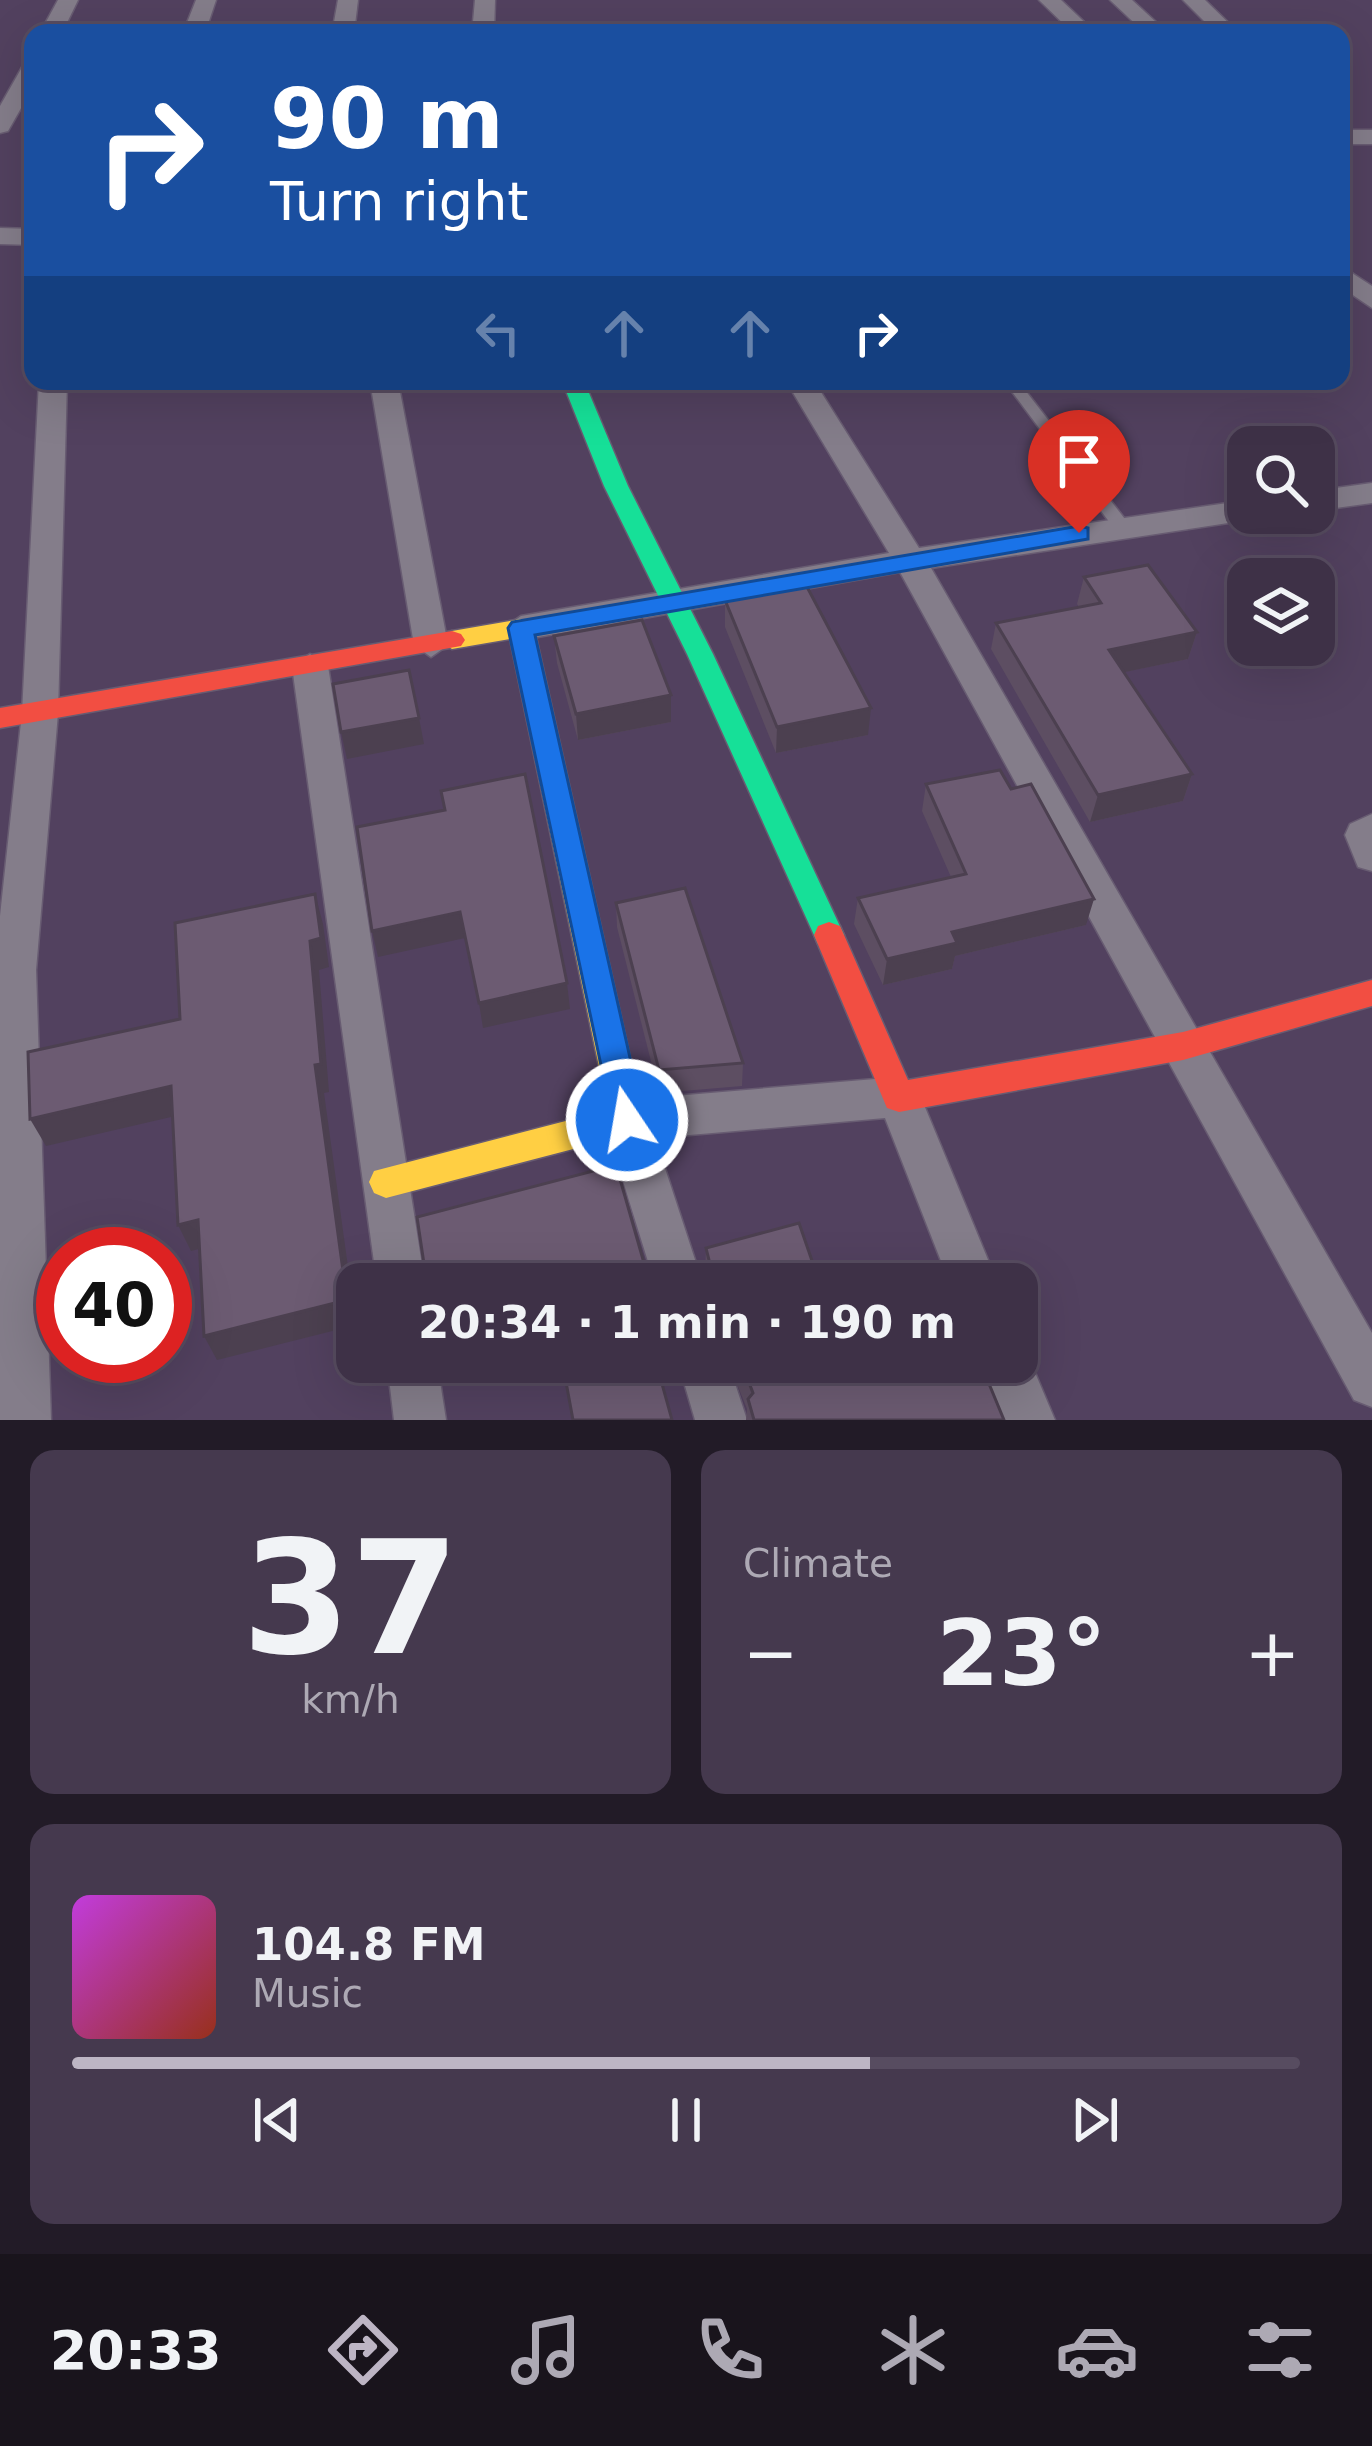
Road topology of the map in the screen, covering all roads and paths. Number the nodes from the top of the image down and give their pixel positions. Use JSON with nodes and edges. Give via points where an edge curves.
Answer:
{"nodes":[{"id":1,"x":1049,"y":0,"type":"edge"},
{"id":2,"x":1120,"y":0,"type":"edge"},
{"id":3,"x":1192,"y":0,"type":"edge"},
{"id":4,"x":1075,"y":24,"type":"edge"},
{"id":5,"x":1146,"y":24,"type":"edge"},
{"id":6,"x":1218,"y":24,"type":"edge"},
{"id":7,"x":16,"y":100,"type":"edge"},
{"id":8,"x":0,"y":126,"type":"edge"},
{"id":9,"x":53,"y":390,"type":"edge"},
{"id":10,"x":387,"y":390,"type":"edge"},
{"id":11,"x":576,"y":390,"type":"edge"},
{"id":12,"x":806,"y":390,"type":"edge"},
{"id":13,"x":1018,"y":390,"type":"edge"},
{"id":14,"x":1372,"y":493,"type":"edge"},
{"id":15,"x":1335,"y":498,"type":"edge"},
{"id":16,"x":1227,"y":513,"type":"edge"},
{"id":17,"x":1122,"y":527,"type":"junction"},
{"id":18,"x":910,"y":560,"type":"junction"},
{"id":19,"x":675,"y":602,"type":"junction"},
{"id":20,"x":521,"y":628,"type":"junction"},
{"id":21,"x":431,"y":645,"type":"junction"},
{"id":22,"x":310,"y":666,"type":"junction"},
{"id":23,"x":40,"y":713,"type":"junction"},
{"id":24,"x":0,"y":718,"type":"edge"},
{"id":25,"x":1372,"y":829,"type":"edge"},
{"id":26,"x":1372,"y":856,"type":"edge"},
{"id":27,"x":8,"y":971,"type":"edge"},
{"id":28,"x":1372,"y":993,"type":"edge"},
{"id":29,"x":1184,"y":1046,"type":"junction"},
{"id":30,"x":899,"y":1097,"type":"junction"},
{"id":31,"x":627,"y":1120,"type":"junction"},
{"id":32,"x":386,"y":1182,"type":"junction"},
{"id":33,"x":398,"y":1263,"type":"edge"},
{"id":34,"x":672,"y":1263,"type":"edge"},
{"id":35,"x":966,"y":1263,"type":"edge"},
{"id":36,"x":1372,"y":1382,"type":"edge"},
{"id":37,"x":415,"y":1383,"type":"edge"},
{"id":38,"x":710,"y":1383,"type":"edge"},
{"id":39,"x":1014,"y":1383,"type":"edge"},
{"id":40,"x":25,"y":1420,"type":"edge"},
{"id":41,"x":420,"y":1420,"type":"edge"},
{"id":42,"x":722,"y":1420,"type":"edge"},
{"id":43,"x":1029,"y":1420,"type":"edge"}],
"edges":[{"from":1,"to":4,"type":"street"},
{"from":2,"to":5,"type":"street"},
{"from":3,"to":6,"type":"street"},
{"from":7,"to":8,"type":"street"},
{"from":9,"to":23,"type":"street"},
{"from":10,"to":21,"type":"street"},
{"from":11,"to":19,"type":"street","via":[[598,458]]},
{"from":12,"to":18,"type":"street"},
{"from":13,"to":17,"type":"lane"},
{"from":14,"to":15,"type":"street"},
{"from":16,"to":17,"type":"street"},
{"from":17,"to":18,"type":"street"},
{"from":18,"to":19,"type":"street"},
{"from":18,"to":29,"type":"street"},
{"from":19,"to":20,"type":"street"},
{"from":19,"to":30,"type":"street"},
{"from":20,"to":21,"type":"street"},
{"from":20,"to":31,"type":"street"},
{"from":21,"to":22,"type":"street"},
{"from":22,"to":23,"type":"street"},
{"from":22,"to":32,"type":"street"},
{"from":23,"to":24,"type":"street"},
{"from":23,"to":27,"type":"street"},
{"from":25,"to":26,"type":"street","via":[[1364,835]]},
{"from":27,"to":40,"type":"street"},
{"from":28,"to":29,"type":"street"},
{"from":29,"to":30,"type":"street"},
{"from":29,"to":36,"type":"street"},
{"from":30,"to":31,"type":"street"},
{"from":30,"to":35,"type":"street"},
{"from":31,"to":32,"type":"street"},
{"from":31,"to":34,"type":"street"},
{"from":32,"to":33,"type":"street"},
{"from":37,"to":41,"type":"street"},
{"from":38,"to":42,"type":"street"},
{"from":39,"to":43,"type":"street"}]}
